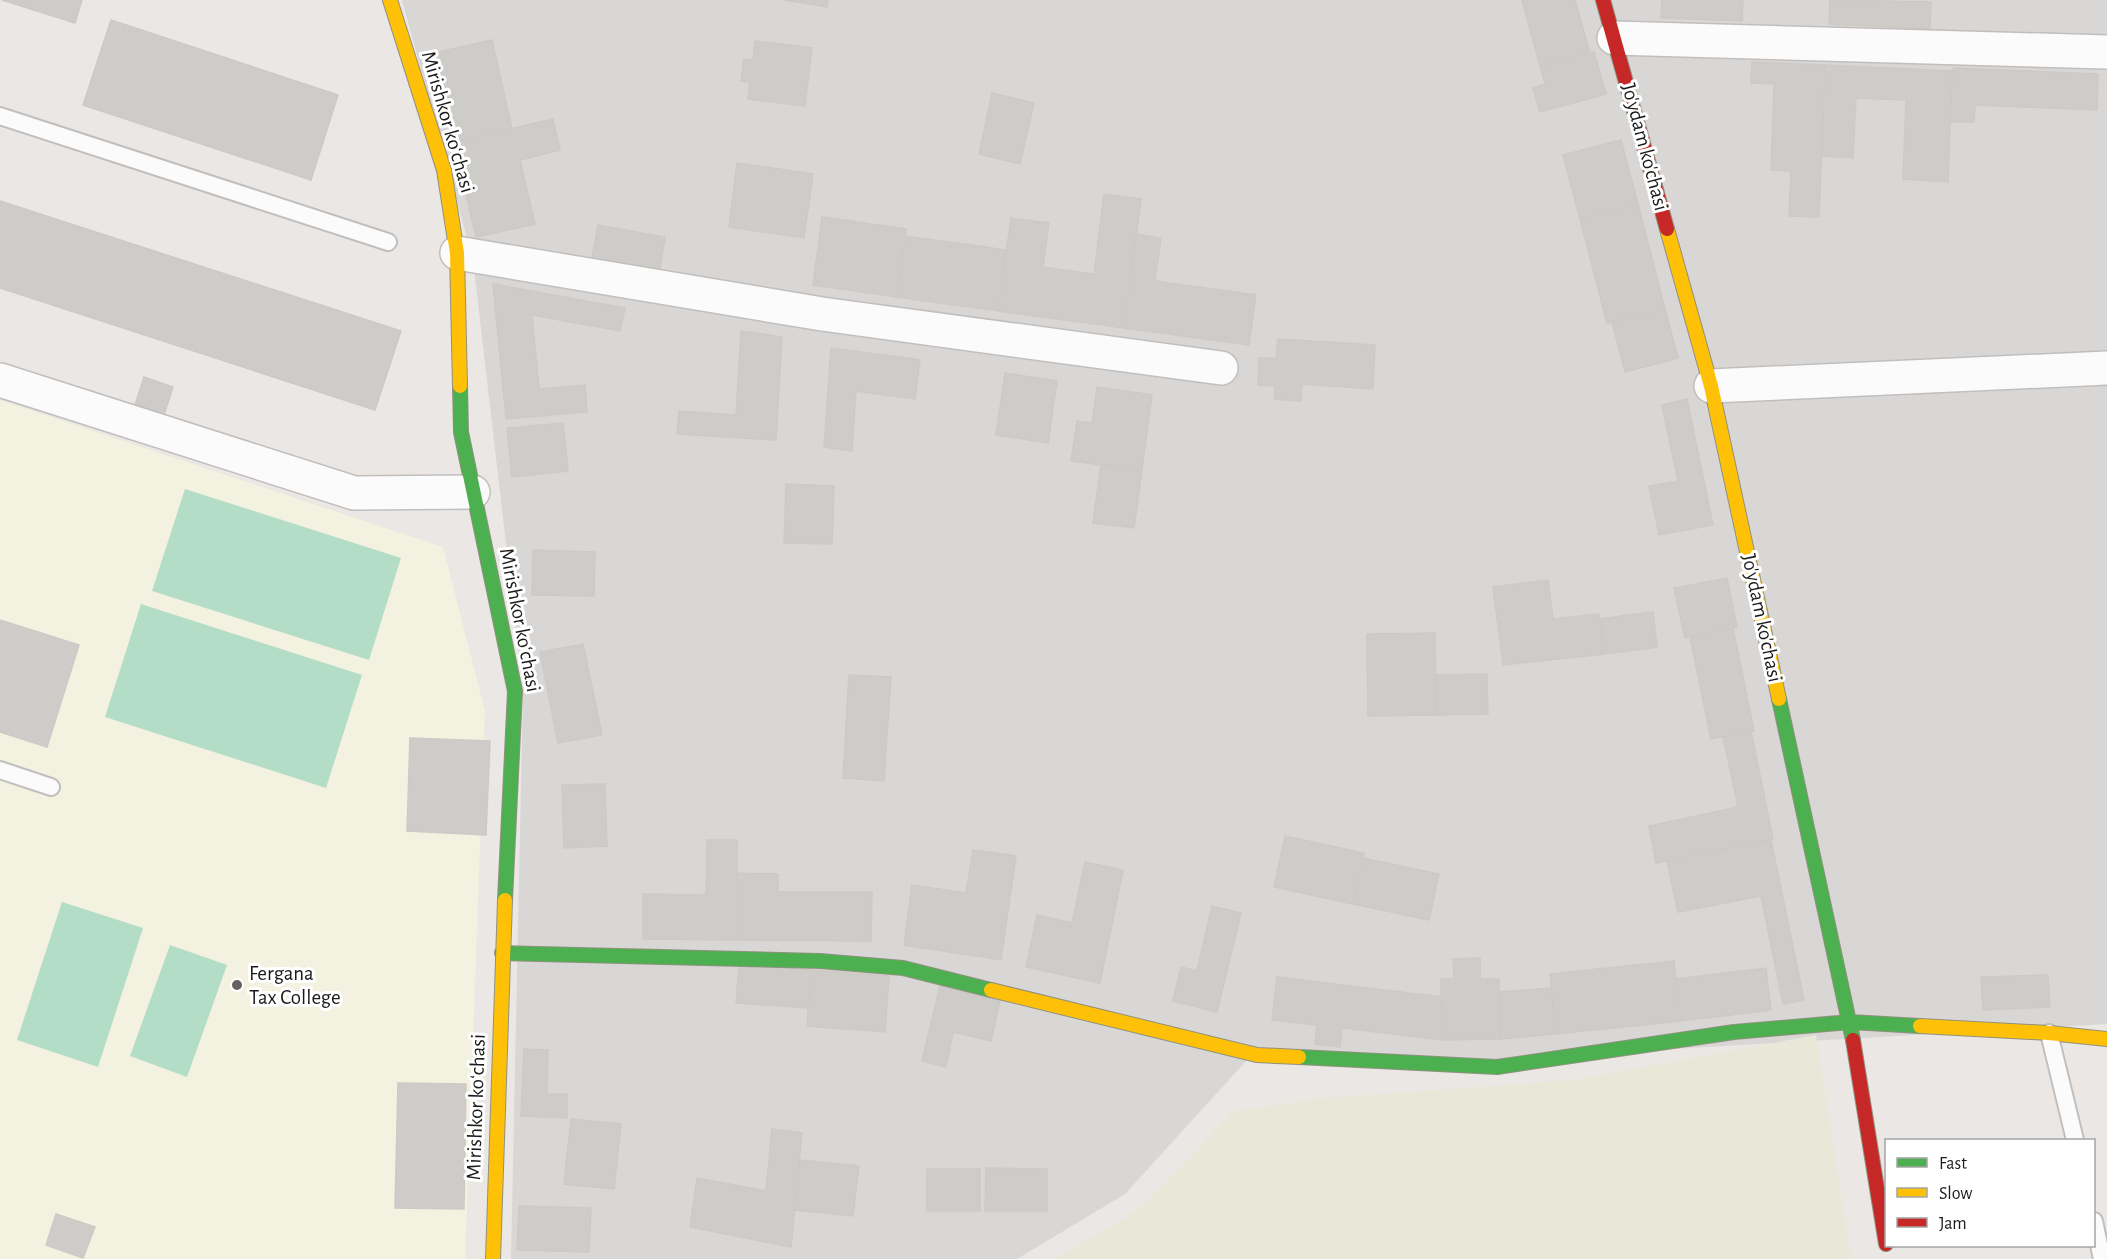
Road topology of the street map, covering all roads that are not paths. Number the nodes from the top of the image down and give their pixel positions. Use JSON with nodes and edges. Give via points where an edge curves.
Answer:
{"nodes":[{"id":1,"x":390,"y":0,"type":"edge"},
{"id":2,"x":1603,"y":0,"type":"edge"},
{"id":3,"x":1614,"y":38,"type":"junction"},
{"id":4,"x":2107,"y":52,"type":"edge"},
{"id":5,"x":0,"y":116,"type":"edge"},
{"id":6,"x":388,"y":242,"type":"dead end"},
{"id":7,"x":457,"y":253,"type":"junction"},
{"id":8,"x":1221,"y":368,"type":"dead end"},
{"id":9,"x":2107,"y":368,"type":"edge"},
{"id":10,"x":0,"y":380,"type":"edge"},
{"id":11,"x":1711,"y":386,"type":"junction"},
{"id":12,"x":473,"y":492,"type":"junction"},
{"id":13,"x":0,"y":770,"type":"edge"},
{"id":14,"x":51,"y":787,"type":"dead end"},
{"id":15,"x":502,"y":953,"type":"junction"},
{"id":16,"x":1850,"y":1022,"type":"junction"},
{"id":17,"x":2049,"y":1033,"type":"junction"},
{"id":18,"x":2107,"y":1040,"type":"edge"},
{"id":19,"x":2075,"y":1139,"type":"edge"},
{"id":20,"x":2095,"y":1226,"type":"edge"},
{"id":21,"x":1885,"y":1233,"type":"edge"},
{"id":22,"x":493,"y":1259,"type":"edge"},
{"id":23,"x":2102,"y":1259,"type":"edge"}],
"edges":[{"from":1,"to":7,"type":"street","name":"Mirishkor koʻchasi","via":[[444,170]]},
{"from":2,"to":3,"type":"street","name":"Jo'ydam ko'chasi"},
{"from":3,"to":4,"type":"street"},
{"from":3,"to":11,"type":"street","name":"Jo'ydam ko'chasi"},
{"from":5,"to":6,"type":"lane"},
{"from":7,"to":8,"type":"street","via":[[822,314]]},
{"from":7,"to":12,"type":"street","name":"Mirishkor koʻchasi","via":[[461,432]]},
{"from":9,"to":11,"type":"street"},
{"from":10,"to":12,"type":"street","via":[[354,493]]},
{"from":11,"to":16,"type":"street","name":"Jo'ydam ko'chasi"},
{"from":12,"to":15,"type":"street","name":"Mirishkor koʻchasi","via":[[515,691]]},
{"from":13,"to":14,"type":"lane"},
{"from":15,"to":16,"type":"street","via":[[820,961],[903,968],[1257,1055],[1497,1067],[1734,1032]]},
{"from":15,"to":22,"type":"street","name":"Mirishkor koʻchasi"},
{"from":16,"to":17,"type":"street"},
{"from":16,"to":21,"type":"street","name":"Jo'ydam ko'chasi"},
{"from":17,"to":18,"type":"street"},
{"from":17,"to":19,"type":"lane"},
{"from":20,"to":23,"type":"lane"}]}
